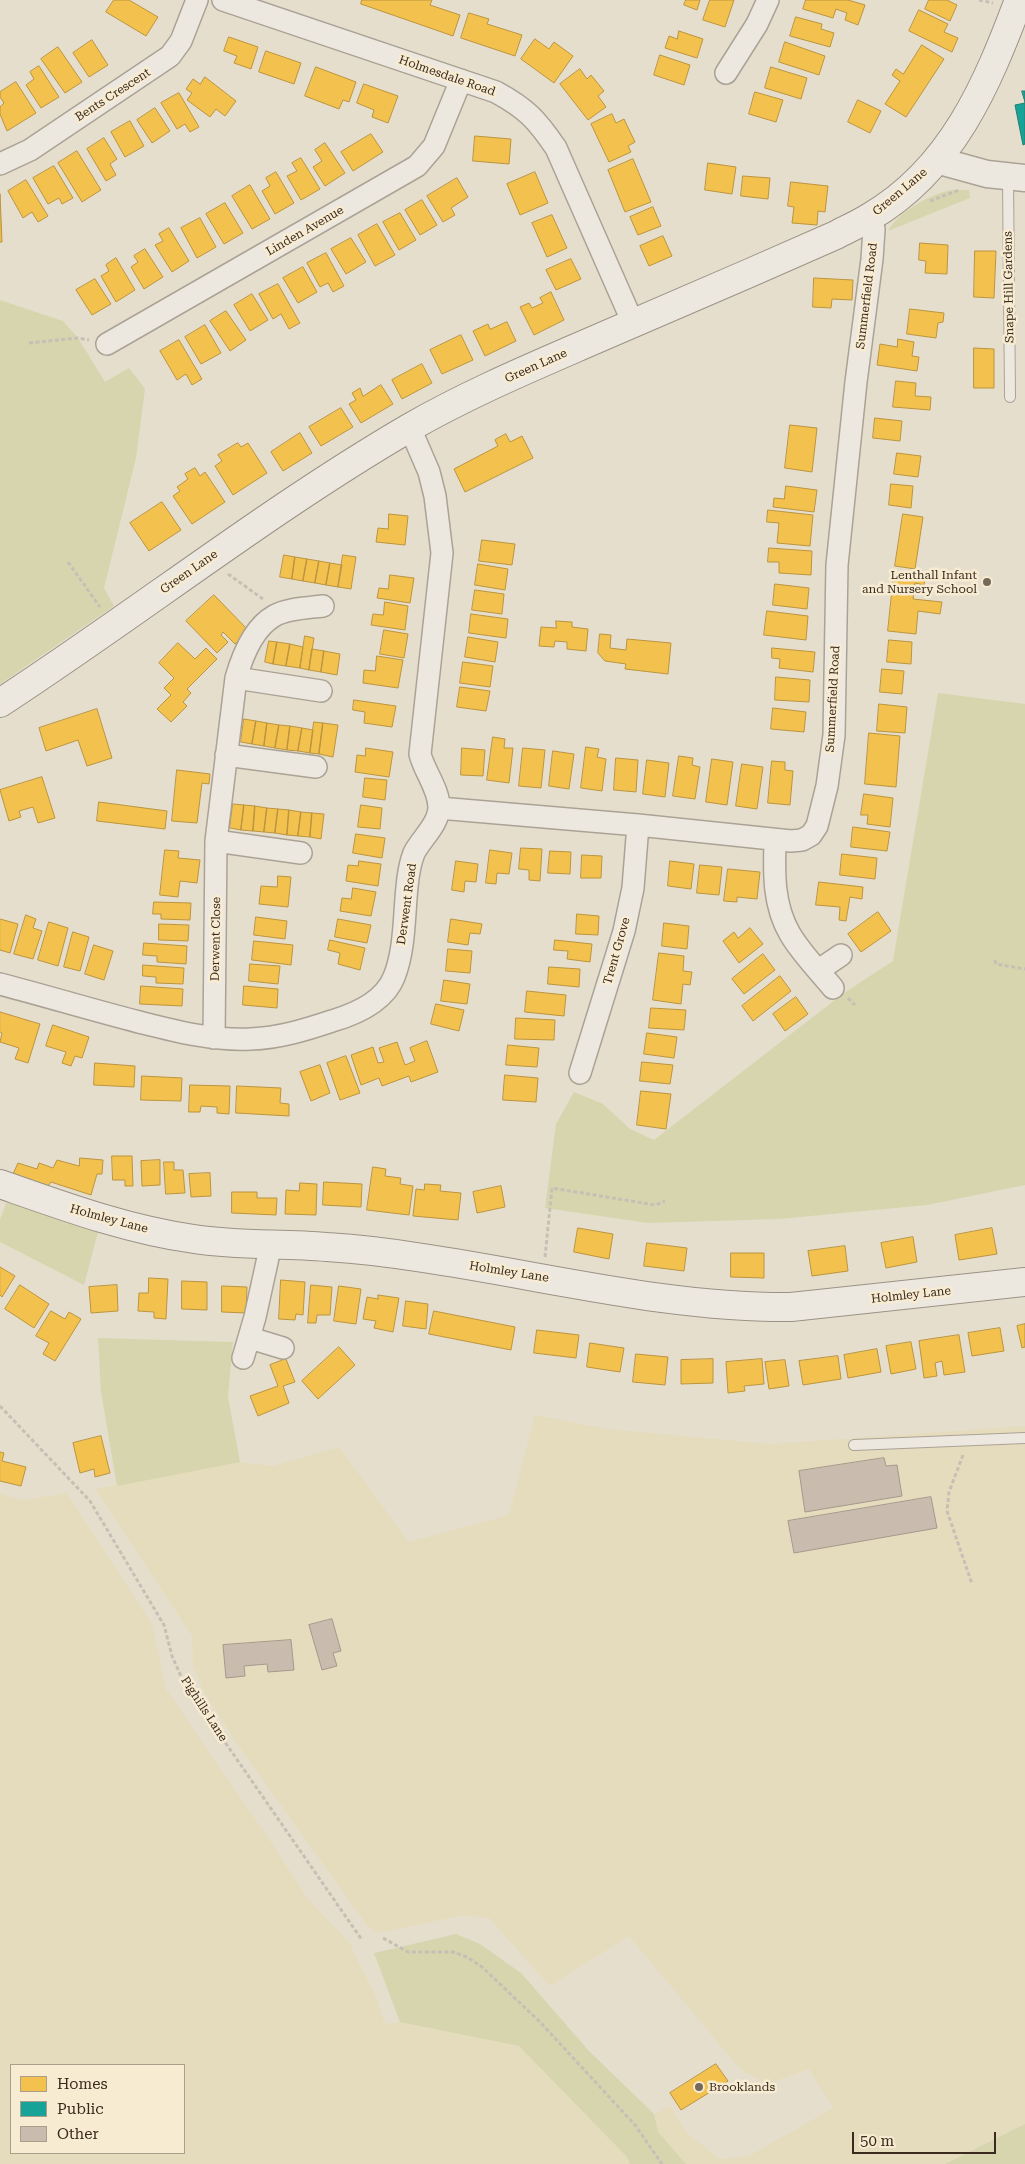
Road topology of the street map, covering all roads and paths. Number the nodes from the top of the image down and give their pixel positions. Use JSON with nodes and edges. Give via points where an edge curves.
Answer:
{"nodes":[{"id":1,"x":197,"y":0,"type":"edge"},
{"id":2,"x":223,"y":0,"type":"edge"},
{"id":3,"x":768,"y":0,"type":"edge"},
{"id":4,"x":1019,"y":0,"type":"edge"},
{"id":5,"x":726,"y":73,"type":"dead end"},
{"id":6,"x":461,"y":80,"type":"junction"},
{"id":7,"x":936,"y":160,"type":"junction"},
{"id":8,"x":0,"y":164,"type":"edge"},
{"id":9,"x":1016,"y":178,"type":"edge"},
{"id":10,"x":960,"y":189,"type":"dead end"},
{"id":11,"x":921,"y":206,"type":"dead end"},
{"id":12,"x":871,"y":217,"type":"junction"},
{"id":13,"x":633,"y":323,"type":"junction"},
{"id":14,"x":29,"y":343,"type":"dead end"},
{"id":15,"x":107,"y":344,"type":"joint"},
{"id":16,"x":1010,"y":397,"type":"dead end"},
{"id":17,"x":410,"y":428,"type":"junction"},
{"id":18,"x":208,"y":558,"type":"junction"},
{"id":19,"x":68,"y":562,"type":"dead end"},
{"id":20,"x":323,"y":606,"type":"dead end"},
{"id":21,"x":274,"y":616,"type":"junction"},
{"id":22,"x":114,"y":626,"type":"junction"},
{"id":23,"x":236,"y":678,"type":"junction"},
{"id":24,"x":321,"y":691,"type":"dead end"},
{"id":25,"x":0,"y":703,"type":"edge"},
{"id":26,"x":226,"y":755,"type":"junction"},
{"id":27,"x":316,"y":767,"type":"dead end"},
{"id":28,"x":439,"y":808,"type":"junction"},
{"id":29,"x":638,"y":825,"type":"junction"},
{"id":30,"x":776,"y":840,"type":"junction"},
{"id":31,"x":216,"y":841,"type":"junction"},
{"id":32,"x":301,"y":853,"type":"dead end"},
{"id":33,"x":841,"y":955,"type":"dead end"},
{"id":34,"x":996,"y":960,"type":"dead end"},
{"id":35,"x":1025,"y":969,"type":"edge"},
{"id":36,"x":818,"y":970,"type":"junction"},
{"id":37,"x":0,"y":984,"type":"edge"},
{"id":38,"x":833,"y":988,"type":"dead end"},
{"id":39,"x":214,"y":1038,"type":"junction"},
{"id":40,"x":580,"y":1073,"type":"dead end"},
{"id":41,"x":0,"y":1184,"type":"edge"},
{"id":42,"x":665,"y":1201,"type":"dead end"},
{"id":43,"x":271,"y":1244,"type":"junction"},
{"id":44,"x":544,"y":1278,"type":"junction"},
{"id":45,"x":1025,"y":1282,"type":"edge"},
{"id":46,"x":250,"y":1338,"type":"junction"},
{"id":47,"x":282,"y":1348,"type":"dead end"},
{"id":48,"x":242,"y":1358,"type":"dead end"},
{"id":49,"x":0,"y":1406,"type":"edge"},
{"id":50,"x":1025,"y":1438,"type":"edge"},
{"id":51,"x":968,"y":1440,"type":"junction"},
{"id":52,"x":854,"y":1445,"type":"dead end"},
{"id":53,"x":972,"y":1584,"type":"dead end"},
{"id":54,"x":383,"y":1938,"type":"dead end"},
{"id":55,"x":362,"y":1940,"type":"dead end"},
{"id":56,"x":662,"y":2164,"type":"edge"}],
"edges":[{"from":1,"to":8,"type":"street","name":"Bents Crescent","via":[[181,41],[170,56],[30,150]]},
{"from":2,"to":6,"type":"street","name":"Holmesdale Road"},
{"from":3,"to":5,"type":"street"},
{"from":4,"to":7,"type":"main road","name":"Green Lane","via":[[986,84],[963,126]]},
{"from":6,"to":13,"type":"street","name":"Holmesdale Road","via":[[520,104],[539,123],[573,183]]},
{"from":6,"to":15,"type":"street","name":"Linden Avenue","via":[[434,146],[417,166]]},
{"from":7,"to":9,"type":"street"},
{"from":7,"to":12,"type":"main road","name":"Green Lane","via":[[917,181]]},
{"from":9,"to":16,"type":"lane","name":"Snape Hill Gardens"},
{"from":10,"to":11,"type":"path"},
{"from":12,"to":13,"type":"main road","name":"Green Lane"},
{"from":12,"to":30,"type":"street","name":"Summerfield Road","via":[[874,229],[872,260],[838,557],[834,734],[817,826],[802,840]]},
{"from":13,"to":17,"type":"main road","name":"Green Lane","via":[[457,401]]},
{"from":14,"to":15,"type":"path","via":[[78,338]]},
{"from":17,"to":18,"type":"main road","name":"Green Lane","via":[[341,469]]},
{"from":17,"to":28,"type":"street","via":[[429,472],[442,553],[420,754]]},
{"from":18,"to":21,"type":"path","via":[[264,600]]},
{"from":18,"to":22,"type":"main road","name":"Green Lane"},
{"from":19,"to":22,"type":"path"},
{"from":20,"to":21,"type":"street"},
{"from":21,"to":23,"type":"street","name":"Derwent Close","via":[[250,644]]},
{"from":22,"to":25,"type":"main road","name":"Green Lane"},
{"from":23,"to":24,"type":"street"},
{"from":23,"to":26,"type":"street","name":"Derwent Close"},
{"from":26,"to":27,"type":"street"},
{"from":26,"to":31,"type":"street","name":"Derwent Close"},
{"from":28,"to":29,"type":"street","name":"Summerfield Road"},
{"from":28,"to":39,"type":"street","name":"Derwent Road","via":[[435,821],[414,854],[400,952],[394,977],[386,990],[349,1016],[283,1036]]},
{"from":29,"to":30,"type":"street","name":"Summerfield Road"},
{"from":29,"to":40,"type":"street","name":"Trent Grove","via":[[633,888],[624,931]]},
{"from":30,"to":36,"type":"street","via":[[774,876],[782,916],[790,934]]},
{"from":31,"to":32,"type":"street"},
{"from":31,"to":39,"type":"street","name":"Derwent Close"},
{"from":33,"to":36,"type":"street"},
{"from":34,"to":35,"type":"path","via":[[996,964]]},
{"from":36,"to":38,"type":"street"},
{"from":37,"to":39,"type":"street","name":"Derwent Road","via":[[146,1024]]},
{"from":41,"to":43,"type":"main road","name":"Holmley Lane","via":[[161,1233],[218,1242]]},
{"from":42,"to":44,"type":"path","via":[[655,1205],[552,1188]]},
{"from":43,"to":44,"type":"main road","name":"Holmley Lane","via":[[422,1258]]},
{"from":43,"to":46,"type":"street"},
{"from":44,"to":45,"type":"main road","name":"Holmley Lane","via":[[652,1296],[755,1307],[791,1307]]},
{"from":46,"to":47,"type":"street"},
{"from":46,"to":48,"type":"street"},
{"from":49,"to":55,"type":"path","name":"Pighills Lane","via":[[90,1501],[164,1624],[172,1656],[184,1683]]},
{"from":50,"to":51,"type":"lane"},
{"from":51,"to":52,"type":"lane"},
{"from":51,"to":53,"type":"path","via":[[949,1492],[947,1511]]},
{"from":54,"to":56,"type":"path","via":[[408,1952],[453,1952],[482,1967],[540,2022],[635,2125]]}]}
